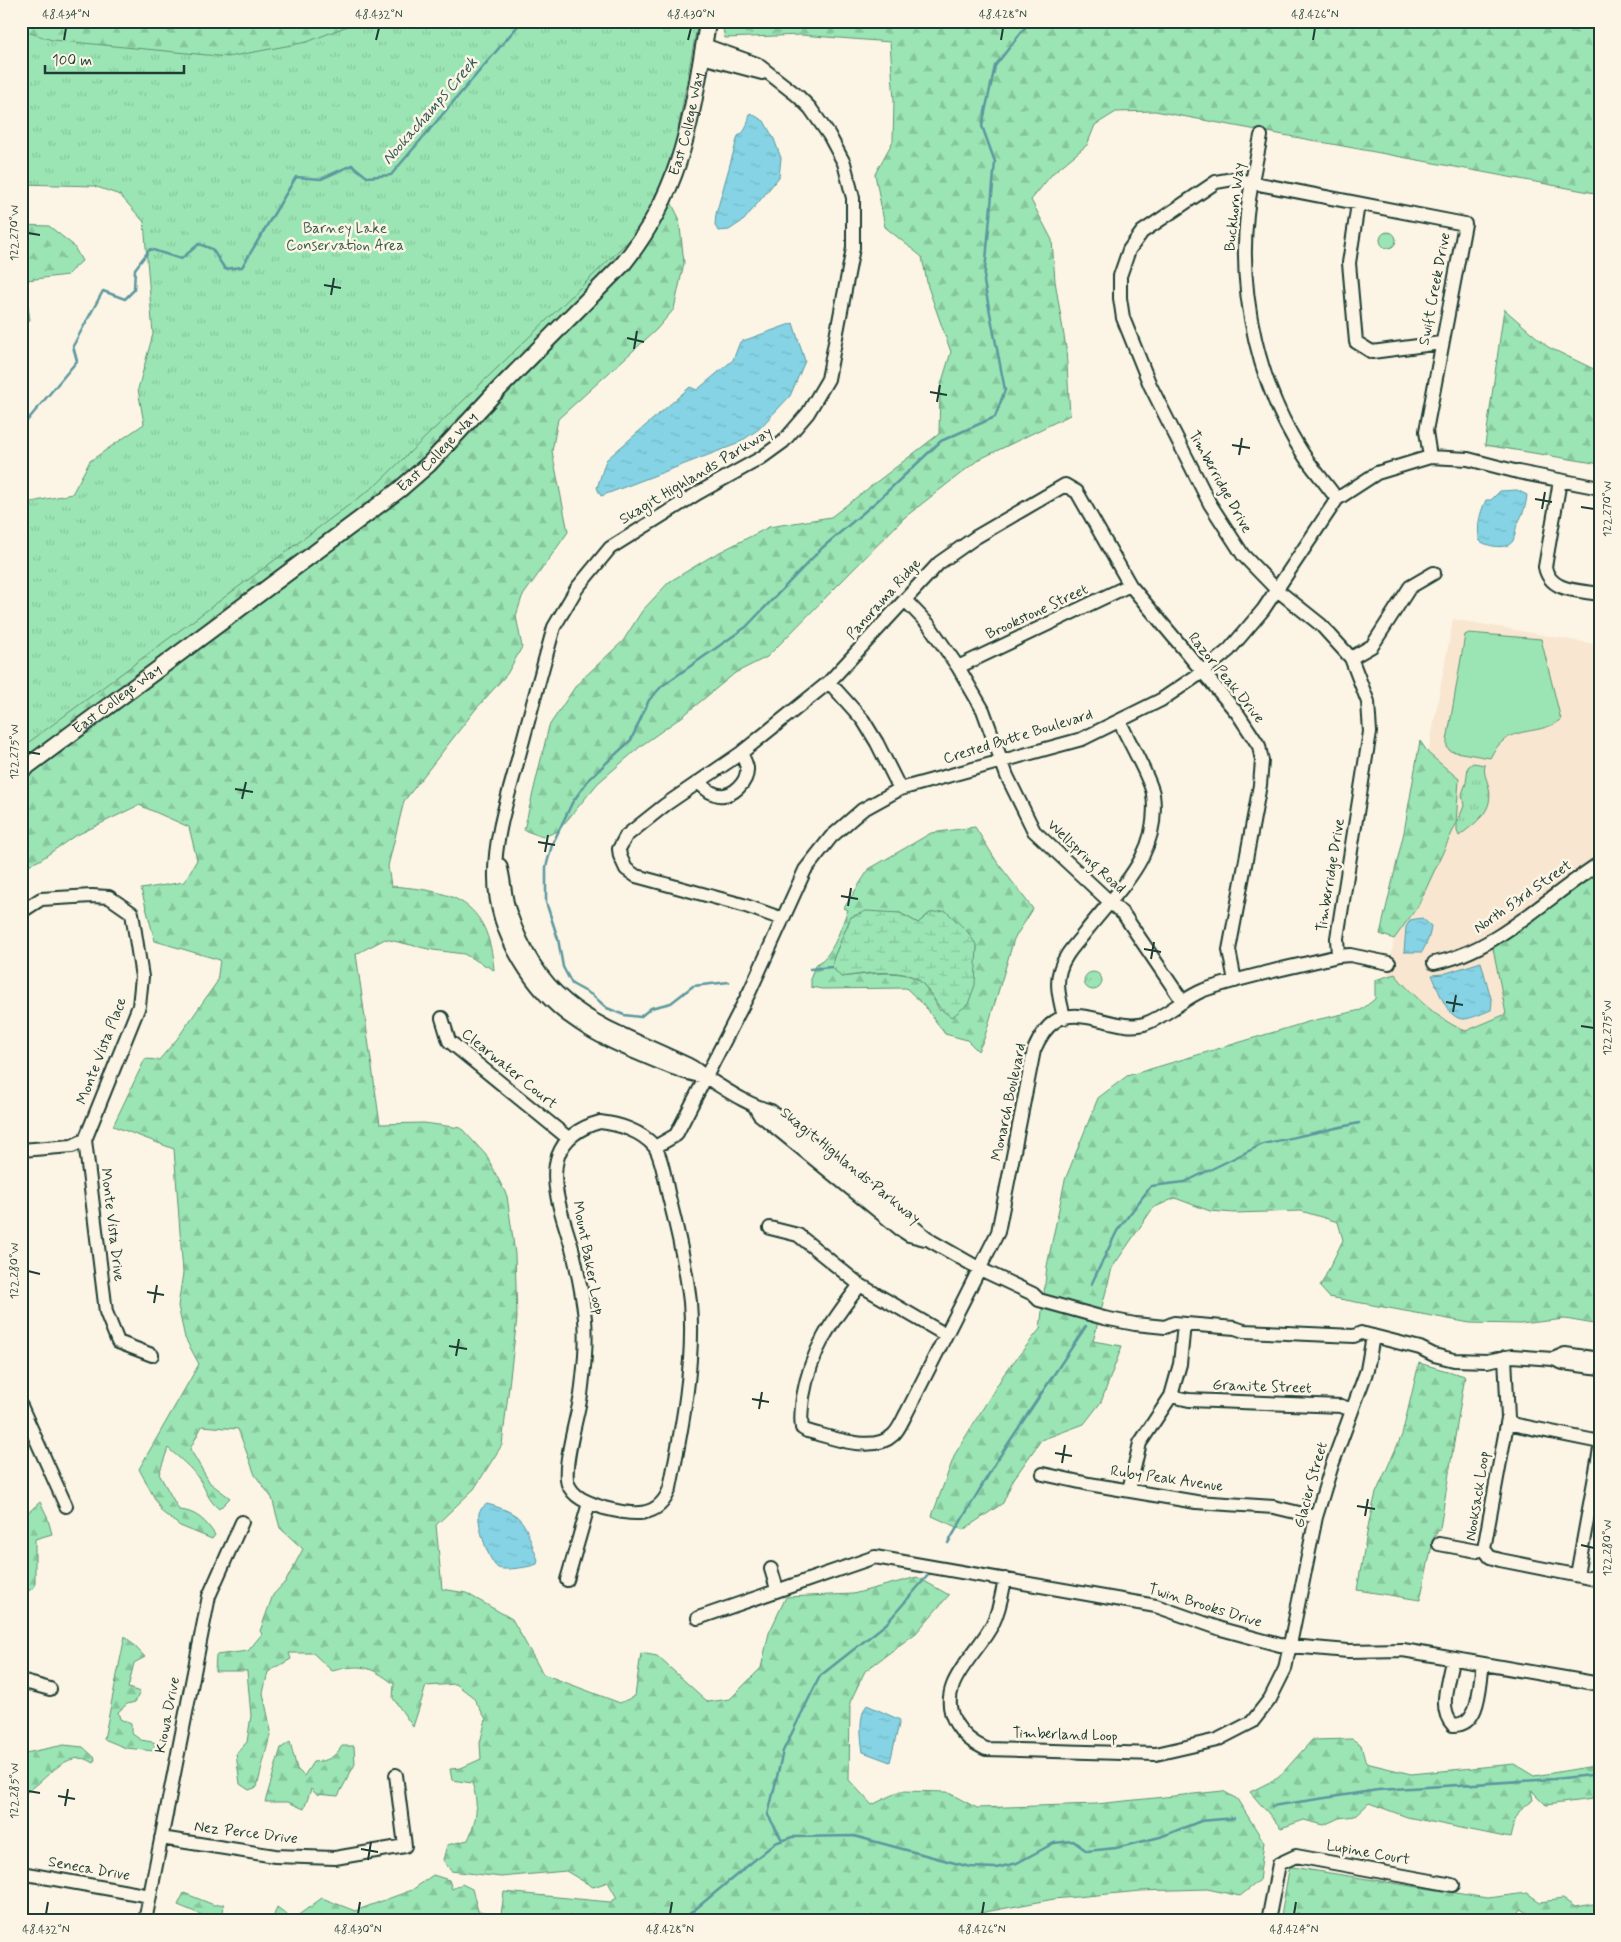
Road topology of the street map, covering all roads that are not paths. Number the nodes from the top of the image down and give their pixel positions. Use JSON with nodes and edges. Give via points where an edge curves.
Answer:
{"nodes":[{"id":1,"x":708,"y":21,"type":"edge"},
{"id":2,"x":703,"y":51,"type":"junction"},
{"id":3,"x":1261,"y":136,"type":"dead end"},
{"id":4,"x":1252,"y":182,"type":"junction"},
{"id":5,"x":1358,"y":204,"type":"junction"},
{"id":6,"x":1441,"y":343,"type":"junction"},
{"id":7,"x":1430,"y":457,"type":"junction"},
{"id":8,"x":1560,"y":481,"type":"junction"},
{"id":9,"x":1065,"y":486,"type":"joint"},
{"id":10,"x":1600,"y":488,"type":"edge"},
{"id":11,"x":1337,"y":499,"type":"junction"},
{"id":12,"x":1434,"y":573,"type":"dead end"},
{"id":13,"x":1130,"y":585,"type":"junction"},
{"id":14,"x":1276,"y":589,"type":"junction"},
{"id":15,"x":1600,"y":594,"type":"edge"},
{"id":16,"x":906,"y":601,"type":"junction"},
{"id":17,"x":1351,"y":658,"type":"junction"},
{"id":18,"x":958,"y":667,"type":"junction"},
{"id":19,"x":1201,"y":673,"type":"junction"},
{"id":20,"x":829,"y":682,"type":"junction"},
{"id":21,"x":1120,"y":722,"type":"junction"},
{"id":22,"x":741,"y":753,"type":"junction"},
{"id":23,"x":1002,"y":760,"type":"junction"},
{"id":24,"x":21,"y":771,"type":"edge"},
{"id":25,"x":699,"y":783,"type":"junction"},
{"id":26,"x":900,"y":789,"type":"junction"},
{"id":27,"x":1600,"y":863,"type":"edge"},
{"id":28,"x":1109,"y":901,"type":"junction"},
{"id":29,"x":21,"y":912,"type":"edge"},
{"id":30,"x":783,"y":919,"type":"junction"},
{"id":31,"x":1338,"y":956,"type":"junction"},
{"id":32,"x":1389,"y":963,"type":"dead end"},
{"id":33,"x":1434,"y":963,"type":"dead end"},
{"id":34,"x":1235,"y":982,"type":"junction"},
{"id":35,"x":1183,"y":1002,"type":"junction"},
{"id":36,"x":442,"y":1018,"type":"dead end"},
{"id":37,"x":1064,"y":1018,"type":"junction"},
{"id":38,"x":705,"y":1077,"type":"junction"},
{"id":39,"x":568,"y":1138,"type":"junction"},
{"id":40,"x":85,"y":1140,"type":"junction"},
{"id":41,"x":655,"y":1147,"type":"junction"},
{"id":42,"x":21,"y":1150,"type":"edge"},
{"id":43,"x":770,"y":1228,"type":"dead end"},
{"id":44,"x":980,"y":1269,"type":"junction"},
{"id":45,"x":860,"y":1285,"type":"junction"},
{"id":46,"x":1179,"y":1324,"type":"junction"},
{"id":47,"x":1367,"y":1334,"type":"junction"},
{"id":48,"x":946,"y":1335,"type":"junction"},
{"id":49,"x":152,"y":1355,"type":"dead end"},
{"id":50,"x":1501,"y":1357,"type":"junction"},
{"id":51,"x":1553,"y":1359,"type":"junction"},
{"id":52,"x":1600,"y":1359,"type":"edge"},
{"id":53,"x":1600,"y":1368,"type":"edge"},
{"id":54,"x":1171,"y":1396,"type":"junction"},
{"id":55,"x":21,"y":1406,"type":"edge"},
{"id":56,"x":1352,"y":1410,"type":"junction"},
{"id":57,"x":1507,"y":1423,"type":"junction"},
{"id":58,"x":1600,"y":1442,"type":"edge"},
{"id":59,"x":1600,"y":1450,"type":"edge"},
{"id":60,"x":1043,"y":1474,"type":"dead end"},
{"id":61,"x":1129,"y":1490,"type":"junction"},
{"id":62,"x":588,"y":1503,"type":"junction"},
{"id":63,"x":66,"y":1506,"type":"dead end"},
{"id":64,"x":1316,"y":1517,"type":"junction"},
{"id":65,"x":242,"y":1522,"type":"dead end"},
{"id":66,"x":1439,"y":1544,"type":"dead end"},
{"id":67,"x":1484,"y":1549,"type":"junction"},
{"id":68,"x":771,"y":1569,"type":"dead end"},
{"id":69,"x":1577,"y":1575,"type":"junction"},
{"id":70,"x":1005,"y":1579,"type":"junction"},
{"id":71,"x":567,"y":1580,"type":"dead end"},
{"id":72,"x":1600,"y":1580,"type":"edge"},
{"id":73,"x":777,"y":1589,"type":"junction"},
{"id":74,"x":698,"y":1618,"type":"dead end"},
{"id":75,"x":1289,"y":1646,"type":"junction"},
{"id":76,"x":1452,"y":1660,"type":"junction"},
{"id":77,"x":1483,"y":1664,"type":"junction"},
{"id":78,"x":21,"y":1681,"type":"edge"},
{"id":79,"x":1600,"y":1684,"type":"edge"},
{"id":80,"x":50,"y":1689,"type":"dead end"},
{"id":81,"x":396,"y":1775,"type":"dead end"},
{"id":82,"x":161,"y":1838,"type":"junction"},
{"id":83,"x":21,"y":1873,"type":"edge"},
{"id":84,"x":1453,"y":1885,"type":"dead end"},
{"id":85,"x":150,"y":1896,"type":"junction"},
{"id":86,"x":145,"y":1921,"type":"edge"},
{"id":87,"x":1268,"y":1921,"type":"edge"}],
"edges":[{"from":1,"to":2,"type":"main road","name":"East College Way"},
{"from":2,"to":24,"type":"main road","name":"East College Way","via":[[694,104],[676,173],[655,219],[623,264],[434,459],[399,490]]},
{"from":2,"to":38,"type":"street","name":"Skagit Highlands Parkway","via":[[758,64],[810,108],[844,163],[853,198],[854,248],[828,379],[808,412],[783,442],[610,548],[577,588],[554,627],[503,815],[497,858],[509,912],[519,936],[540,973],[554,990],[599,1025],[691,1066]]},
{"from":3,"to":4,"type":"street","name":"Buckhorn Way"},
{"from":4,"to":5,"type":"street","name":"Swift Creek Drive"},
{"from":4,"to":11,"type":"street","name":"Buckhorn Way","via":[[1245,260],[1249,312],[1260,358],[1281,412],[1305,456]]},
{"from":4,"to":14,"type":"street","name":"Timberridge Drive","via":[[1233,179],[1216,182],[1142,232],[1129,250],[1120,276],[1120,298],[1123,318],[1150,385],[1210,504],[1243,555]]},
{"from":5,"to":6,"type":"street","via":[[1348,263],[1356,342],[1372,352]]},
{"from":5,"to":6,"type":"street","name":"Swift Creek Drive","via":[[1465,224]]},
{"from":6,"to":7,"type":"street","name":"Swift Creek Drive","via":[[1426,431]]},
{"from":7,"to":8,"type":"street","name":"Crested Butte Boulevard","via":[[1468,459]]},
{"from":7,"to":11,"type":"street","name":"Crested Butte Boulevard","via":[[1377,473]]},
{"from":8,"to":10,"type":"street","name":"Crested Butte Boulevard"},
{"from":8,"to":15,"type":"street","via":[[1546,567],[1548,578],[1556,586]]},
{"from":9,"to":13,"type":"street","name":"Razor Peak Drive","via":[[1077,492]]},
{"from":9,"to":16,"type":"street","name":"Panorama Ridge","via":[[939,562]]},
{"from":11,"to":14,"type":"street","name":"Crested Butte Boulevard"},
{"from":12,"to":17,"type":"street","via":[[1410,587],[1372,646]]},
{"from":13,"to":18,"type":"street","name":"Brookstone Street"},
{"from":13,"to":19,"type":"street","name":"Razor Peak Drive"},
{"from":14,"to":17,"type":"street","name":"Timberridge Drive","via":[[1321,625]]},
{"from":14,"to":19,"type":"street","name":"Crested Butte Boulevard","via":[[1263,610],[1229,650]]},
{"from":16,"to":18,"type":"street","name":"Wellspring Road","via":[[930,625]]},
{"from":16,"to":20,"type":"street","name":"Panorama Ridge"},
{"from":17,"to":31,"type":"street","name":"Timberridge Drive","via":[[1368,702],[1370,732],[1337,938]]},
{"from":18,"to":23,"type":"street","name":"Wellspring Road","via":[[983,710]]},
{"from":19,"to":21,"type":"street","name":"Crested Butte Boulevard"},
{"from":19,"to":34,"type":"street","name":"Razor Peak Drive","via":[[1238,714],[1259,746],[1262,761],[1229,950]]},
{"from":20,"to":22,"type":"street","name":"Panorama Ridge"},
{"from":20,"to":26,"type":"street","via":[[863,720]]},
{"from":21,"to":23,"type":"street","name":"Crested Butte Boulevard","via":[[1082,739]]},
{"from":21,"to":28,"type":"street","via":[[1153,792],[1154,819],[1151,838],[1134,873]]},
{"from":22,"to":25,"type":"street","name":"Panorama Ridge"},
{"from":22,"to":25,"type":"street","via":[[747,768],[745,780],[738,789],[720,795],[709,792]]},
{"from":23,"to":26,"type":"street","name":"Crested Butte Boulevard"},
{"from":23,"to":28,"type":"street","name":"Wellspring Road","via":[[1022,811],[1034,831]]},
{"from":25,"to":30,"type":"street","name":"Panorama Ridge","via":[[626,836],[620,849],[622,863],[636,876]]},
{"from":26,"to":30,"type":"street","name":"Crested Butte Boulevard","via":[[862,810],[831,837],[805,870]]},
{"from":27,"to":33,"type":"street","name":"North 53rd Street","via":[[1491,941],[1457,957]]},
{"from":28,"to":35,"type":"street","name":"Wellspring Road","via":[[1124,915]]},
{"from":28,"to":37,"type":"street","via":[[1062,964],[1058,987]]},
{"from":29,"to":40,"type":"street","name":"Monte Vista Place","via":[[41,899],[92,896],[109,897],[132,913],[142,977],[139,1006]]},
{"from":30,"to":38,"type":"street","name":"Crested Butte Boulevard"},
{"from":31,"to":32,"type":"street","via":[[1350,955]]},
{"from":31,"to":34,"type":"street"},
{"from":34,"to":35,"type":"street","via":[[1202,991]]},
{"from":35,"to":37,"type":"street","via":[[1145,1024]]},
{"from":36,"to":39,"type":"street","name":"Clearwater Court","via":[[449,1041]]},
{"from":37,"to":44,"type":"street","name":"Monarch Boulevard","via":[[1054,1022],[1034,1050],[998,1232]]},
{"from":38,"to":41,"type":"street","via":[[676,1134]]},
{"from":38,"to":44,"type":"street","name":"Skagit Highlands Parkway","via":[[754,1107],[900,1229],[931,1241]]},
{"from":39,"to":41,"type":"street","via":[[586,1125],[616,1123],[634,1131]]},
{"from":39,"to":62,"type":"street","name":"Mount Baker Loop","via":[[558,1156],[556,1182],[574,1254],[585,1319],[585,1357],[566,1472],[571,1490]]},
{"from":40,"to":42,"type":"street","via":[[72,1146]]},
{"from":40,"to":49,"type":"street","name":"Monte Vista Drive","via":[[106,1312],[118,1342]]},
{"from":41,"to":62,"type":"street","name":"Mount Baker Loop","via":[[679,1236],[690,1303],[689,1361],[675,1462],[667,1499],[655,1509],[641,1514],[625,1514]]},
{"from":43,"to":45,"type":"street","via":[[798,1234]]},
{"from":44,"to":46,"type":"street","name":"Skagit Highlands Parkway","via":[[1033,1294],[1046,1294],[1108,1311],[1170,1319]]},
{"from":44,"to":48,"type":"street","name":"Monarch Boulevard"},
{"from":45,"to":48,"type":"street"},
{"from":45,"to":48,"type":"street","name":"Monarch Boulevard","via":[[840,1310],[814,1353],[800,1418],[802,1428],[807,1431],[863,1443],[882,1443],[894,1435]]},
{"from":46,"to":47,"type":"street","name":"Skagit Highlands Parkway","via":[[1244,1331]]},
{"from":46,"to":54,"type":"street","via":[[1180,1364]]},
{"from":47,"to":50,"type":"street","name":"Skagit Highlands Parkway","via":[[1420,1348]]},
{"from":47,"to":56,"type":"street","name":"Glacier Street","via":[[1366,1370]]},
{"from":50,"to":51,"type":"street","name":"Skagit Highlands Parkway"},
{"from":50,"to":57,"type":"street","name":"Nooksack Loop"},
{"from":51,"to":52,"type":"street","name":"Skagit Highlands Parkway","via":[[1565,1354]]},
{"from":51,"to":53,"type":"street","name":"Skagit Highlands Parkway"},
{"from":54,"to":56,"type":"street","name":"Granite Street","via":[[1189,1400],[1341,1406]]},
{"from":54,"to":61,"type":"street","via":[[1140,1443]]},
{"from":55,"to":63,"type":"street"},
{"from":56,"to":64,"type":"street","name":"Glacier Street"},
{"from":57,"to":58,"type":"street"},
{"from":57,"to":67,"type":"street","name":"Nooksack Loop"},
{"from":59,"to":69,"type":"street"},
{"from":60,"to":61,"type":"street","name":"Ruby Peak Avenue"},
{"from":61,"to":64,"type":"street","name":"Ruby Peak Avenue","via":[[1196,1502],[1274,1507]]},
{"from":62,"to":71,"type":"street"},
{"from":64,"to":75,"type":"street","name":"Glacier Street"},
{"from":65,"to":82,"type":"street","name":"Kiowa Drive","via":[[209,1596]]},
{"from":66,"to":67,"type":"street","via":[[1477,1551]]},
{"from":67,"to":69,"type":"street","name":"Nooksack Loop","via":[[1490,1557],[1500,1560]]},
{"from":68,"to":73,"type":"street"},
{"from":69,"to":72,"type":"street","name":"Nooksack Loop"},
{"from":70,"to":73,"type":"street","name":"Twin Brooks Drive","via":[[875,1557]]},
{"from":70,"to":75,"type":"street","name":"Twin Brooks Drive","via":[[1156,1606],[1221,1629]]},
{"from":70,"to":75,"type":"street","name":"Timberland Loop","via":[[993,1624],[953,1684],[950,1702],[955,1725],[971,1742],[986,1749],[1156,1754],[1217,1740],[1252,1722],[1262,1711],[1285,1669]]},
{"from":73,"to":74,"type":"street","name":"Twin Brooks Drive"},
{"from":75,"to":76,"type":"street","name":"Twin Brooks Drive","via":[[1348,1651],[1403,1650]]},
{"from":76,"to":77,"type":"street","name":"Twin Brooks Drive"},
{"from":76,"to":77,"type":"street","via":[[1444,1708],[1446,1718],[1453,1725],[1470,1720],[1475,1710]]},
{"from":77,"to":79,"type":"street","name":"Twin Brooks Drive"},
{"from":78,"to":80,"type":"street"},
{"from":81,"to":82,"type":"street","name":"Nez Perce Drive","via":[[405,1846],[335,1858],[275,1856]]},
{"from":82,"to":85,"type":"street","name":"Kiowa Drive"},
{"from":83,"to":85,"type":"street","name":"Seneca Drive"},
{"from":84,"to":87,"type":"street","name":"Lupine Court","via":[[1296,1856],[1280,1864]]},
{"from":85,"to":86,"type":"street","name":"Kiowa Drive"}]}
